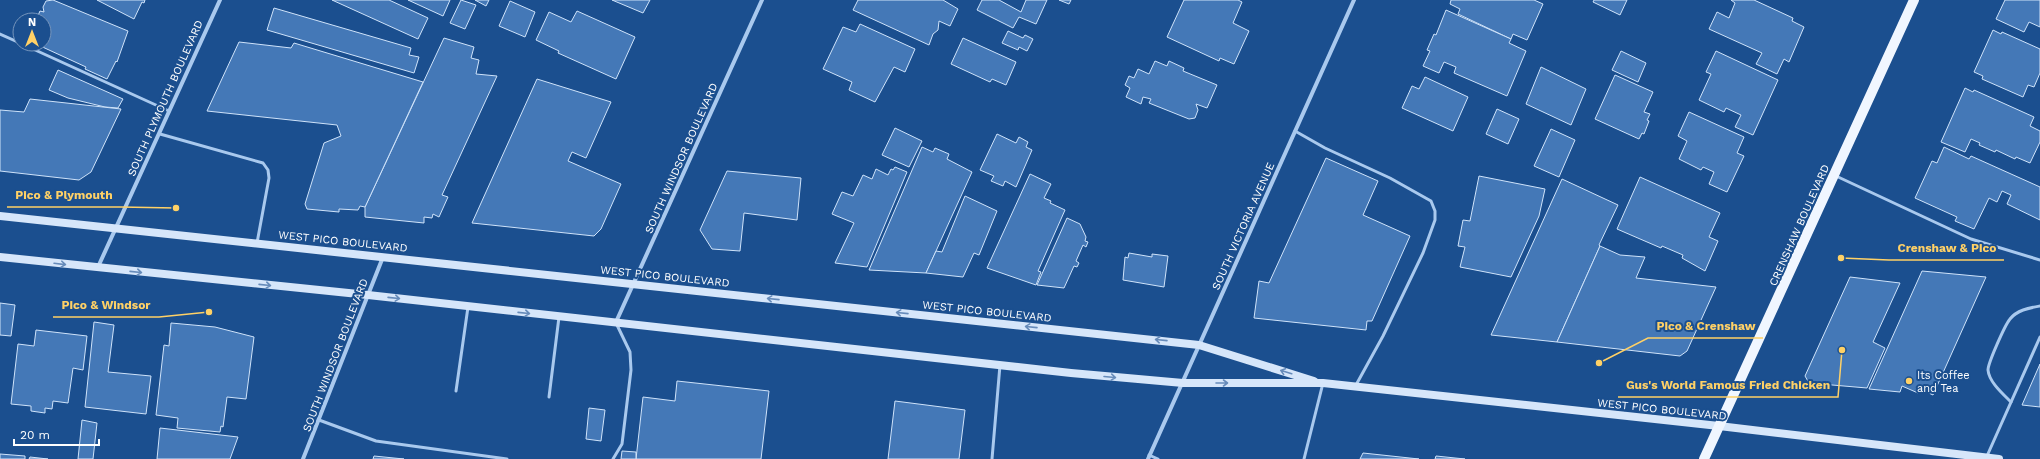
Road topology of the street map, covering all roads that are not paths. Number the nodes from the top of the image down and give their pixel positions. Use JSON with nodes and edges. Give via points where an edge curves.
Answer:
{"nodes":[{"id":1,"x":220,"y":0,"type":"edge"},
{"id":2,"x":762,"y":0,"type":"edge"},
{"id":3,"x":1354,"y":0,"type":"edge"},
{"id":4,"x":1914,"y":0,"type":"edge"},
{"id":5,"x":0,"y":34,"type":"edge"},
{"id":6,"x":12,"y":40,"type":"edge"},
{"id":7,"x":39,"y":52,"type":"edge"},
{"id":8,"x":170,"y":111,"type":"junction"},
{"id":9,"x":1295,"y":131,"type":"junction"},
{"id":10,"x":160,"y":134,"type":"junction"},
{"id":11,"x":1834,"y":175,"type":"junction"},
{"id":12,"x":0,"y":216,"type":"edge"},
{"id":13,"x":116,"y":228,"type":"junction"},
{"id":14,"x":257,"y":243,"type":"junction"},
{"id":15,"x":0,"y":257,"type":"edge"},
{"id":16,"x":383,"y":257,"type":"junction"},
{"id":17,"x":2040,"y":260,"type":"edge"},
{"id":18,"x":97,"y":268,"type":"junction"},
{"id":19,"x":634,"y":284,"type":"junction"},
{"id":20,"x":368,"y":295,"type":"junction"},
{"id":21,"x":2040,"y":306,"type":"edge"},
{"id":22,"x":468,"y":307,"type":"junction"},
{"id":23,"x":559,"y":317,"type":"junction"},
{"id":24,"x":616,"y":323,"type":"junction"},
{"id":25,"x":2040,"y":337,"type":"edge"},
{"id":26,"x":1199,"y":345,"type":"junction"},
{"id":27,"x":1000,"y":366,"type":"junction"},
{"id":28,"x":1182,"y":383,"type":"junction"},
{"id":29,"x":1323,"y":384,"type":"junction"},
{"id":30,"x":1356,"y":387,"type":"junction"},
{"id":31,"x":456,"y":391,"type":"dead end"},
{"id":32,"x":549,"y":397,"type":"dead end"},
{"id":33,"x":2011,"y":402,"type":"junction"},
{"id":34,"x":319,"y":420,"type":"junction"},
{"id":35,"x":1719,"y":426,"type":"junction"},
{"id":36,"x":1940,"y":456,"type":"edge"},
{"id":37,"x":1149,"y":457,"type":"edge"},
{"id":38,"x":1986,"y":457,"type":"junction"},
{"id":39,"x":303,"y":459,"type":"edge"},
{"id":40,"x":507,"y":459,"type":"edge"},
{"id":41,"x":614,"y":459,"type":"edge"},
{"id":42,"x":992,"y":459,"type":"edge"},
{"id":43,"x":1158,"y":459,"type":"edge"},
{"id":44,"x":1304,"y":459,"type":"edge"},
{"id":45,"x":1704,"y":459,"type":"edge"},
{"id":46,"x":1999,"y":459,"type":"edge"}],
"edges":[{"from":1,"to":8,"type":"street","name":"SOUTH PLYMOUTH BOULEVARD"},
{"from":2,"to":19,"type":"street","name":"SOUTH WINDSOR BOULEVARD"},
{"from":3,"to":9,"type":"street","name":"SOUTH VICTORIA AVENUE"},
{"from":4,"to":11,"type":"main road","name":"CRENSHAW BOULEVARD"},
{"from":5,"to":6,"type":"lane"},
{"from":7,"to":8,"type":"lane"},
{"from":8,"to":10,"type":"street","name":"SOUTH PLYMOUTH BOULEVARD"},
{"from":9,"to":26,"type":"street","name":"SOUTH VICTORIA AVENUE"},
{"from":9,"to":30,"type":"lane","via":[[1431,201],[1436,211],[1423,253]]},
{"from":10,"to":13,"type":"street","name":"SOUTH PLYMOUTH BOULEVARD"},
{"from":10,"to":14,"type":"lane","via":[[263,163],[268,170],[269,178]]},
{"from":11,"to":17,"type":"lane","via":[[1971,239]]},
{"from":11,"to":35,"type":"main road","name":"CRENSHAW BOULEVARD"},
{"from":12,"to":13,"type":"main road","name":"WEST PICO BOULEVARD"},
{"from":13,"to":14,"type":"main road","name":"WEST PICO BOULEVARD"},
{"from":13,"to":18,"type":"street","name":"SOUTH PLYMOUTH BOULEVARD"},
{"from":14,"to":16,"type":"main road","name":"WEST PICO BOULEVARD"},
{"from":15,"to":18,"type":"main road","name":"WEST PICO BOULEVARD","one_way":true},
{"from":16,"to":19,"type":"main road","name":"WEST PICO BOULEVARD"},
{"from":16,"to":20,"type":"street","name":"SOUTH WINDSOR BOULEVARD"},
{"from":18,"to":20,"type":"main road","name":"WEST PICO BOULEVARD","one_way":true},
{"from":19,"to":24,"type":"street","name":"SOUTH WINDSOR BOULEVARD"},
{"from":26,"to":19,"type":"main road","name":"WEST PICO BOULEVARD","one_way":true},
{"from":20,"to":22,"type":"main road","name":"WEST PICO BOULEVARD","one_way":true},
{"from":20,"to":34,"type":"street","name":"SOUTH WINDSOR BOULEVARD"},
{"from":21,"to":33,"type":"lane","via":[[2023,309],[2010,319],[1990,359],[1988,371],[1998,389]]},
{"from":22,"to":23,"type":"main road","name":"WEST PICO BOULEVARD","one_way":true},
{"from":22,"to":31,"type":"lane"},
{"from":23,"to":24,"type":"main road","name":"WEST PICO BOULEVARD"},
{"from":23,"to":32,"type":"lane"},
{"from":24,"to":27,"type":"main road","name":"WEST PICO BOULEVARD"},
{"from":24,"to":41,"type":"lane","via":[[630,352],[631,370],[622,444]]},
{"from":25,"to":33,"type":"lane"},
{"from":26,"to":28,"type":"street","name":"SOUTH VICTORIA AVENUE"},
{"from":29,"to":26,"type":"main road","name":"WEST PICO BOULEVARD","one_way":true},
{"from":27,"to":28,"type":"main road","name":"WEST PICO BOULEVARD","one_way":true},
{"from":27,"to":42,"type":"lane"},
{"from":28,"to":29,"type":"main road","name":"WEST PICO BOULEVARD","one_way":true},
{"from":28,"to":37,"type":"street","name":"SOUTH VICTORIA AVENUE"},
{"from":29,"to":30,"type":"main road","name":"WEST PICO BOULEVARD"},
{"from":29,"to":44,"type":"lane"},
{"from":30,"to":35,"type":"main road","name":"WEST PICO BOULEVARD"},
{"from":33,"to":38,"type":"lane"},
{"from":34,"to":39,"type":"street","name":"SOUTH WINDSOR BOULEVARD"},
{"from":34,"to":40,"type":"lane","via":[[376,441]]},
{"from":35,"to":36,"type":"main road","name":"WEST PICO BOULEVARD"},
{"from":35,"to":45,"type":"main road","name":"CRENSHAW BOULEVARD"},
{"from":36,"to":38,"type":"main road","name":"WEST PICO BOULEVARD"},
{"from":37,"to":43,"type":"lane"},
{"from":38,"to":46,"type":"main road","name":"WEST PICO BOULEVARD"}]}
